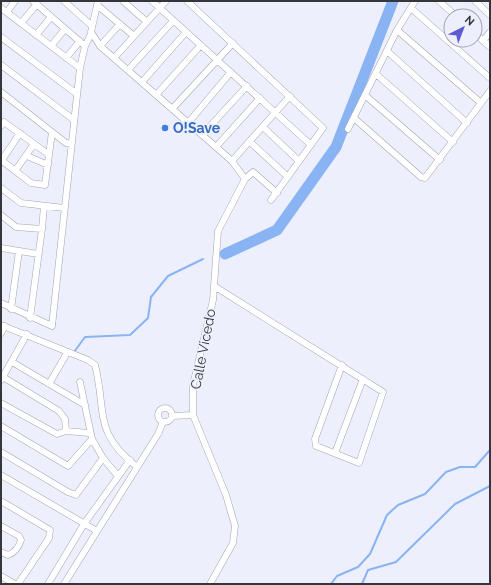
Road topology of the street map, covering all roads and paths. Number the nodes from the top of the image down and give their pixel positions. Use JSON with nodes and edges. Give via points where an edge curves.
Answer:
{"nodes":[{"id":1,"x":15,"y":1,"type":"edge"},
{"id":2,"x":64,"y":1,"type":"edge"},
{"id":3,"x":123,"y":1,"type":"edge"},
{"id":4,"x":152,"y":1,"type":"edge"},
{"id":5,"x":166,"y":1,"type":"edge"},
{"id":6,"x":187,"y":1,"type":"edge"},
{"id":7,"x":416,"y":1,"type":"edge"},
{"id":8,"x":440,"y":1,"type":"edge"},
{"id":9,"x":475,"y":1,"type":"edge"},
{"id":10,"x":35,"y":3,"type":"edge"},
{"id":11,"x":98,"y":3,"type":"edge"},
{"id":12,"x":1,"y":8,"type":"edge"},
{"id":13,"x":160,"y":8,"type":"junction"},
{"id":14,"x":411,"y":8,"type":"junction"},
{"id":15,"x":447,"y":8,"type":"edge"},
{"id":16,"x":6,"y":12,"type":"junction"},
{"id":17,"x":490,"y":15,"type":"edge"},
{"id":18,"x":52,"y":17,"type":"junction"},
{"id":19,"x":173,"y":21,"type":"junction"},
{"id":20,"x":147,"y":22,"type":"junction"},
{"id":21,"x":21,"y":24,"type":"junction"},
{"id":22,"x":120,"y":24,"type":"junction"},
{"id":23,"x":92,"y":26,"type":"junction"},
{"id":24,"x":65,"y":29,"type":"junction"},
{"id":25,"x":398,"y":30,"type":"junction"},
{"id":26,"x":186,"y":32,"type":"junction"},
{"id":27,"x":490,"y":32,"type":"edge"},
{"id":28,"x":91,"y":34,"type":"junction"},
{"id":29,"x":36,"y":35,"type":"junction"},
{"id":30,"x":134,"y":36,"type":"junction"},
{"id":31,"x":1,"y":37,"type":"edge"},
{"id":32,"x":483,"y":41,"type":"joint"},
{"id":33,"x":80,"y":42,"type":"junction"},
{"id":34,"x":232,"y":43,"type":"junction"},
{"id":35,"x":201,"y":45,"type":"junction"},
{"id":36,"x":51,"y":46,"type":"junction"},
{"id":37,"x":85,"y":46,"type":"junction"},
{"id":38,"x":100,"y":46,"type":"junction"},
{"id":39,"x":490,"y":46,"type":"edge"},
{"id":40,"x":387,"y":51,"type":"junction"},
{"id":41,"x":66,"y":58,"type":"junction"},
{"id":42,"x":114,"y":58,"type":"junction"},
{"id":43,"x":217,"y":60,"type":"junction"},
{"id":44,"x":1,"y":65,"type":"edge"},
{"id":45,"x":80,"y":68,"type":"junction"},
{"id":46,"x":128,"y":70,"type":"junction"},
{"id":47,"x":231,"y":72,"type":"junction"},
{"id":48,"x":376,"y":74,"type":"junction"},
{"id":49,"x":490,"y":78,"type":"edge"},
{"id":50,"x":142,"y":82,"type":"junction"},
{"id":51,"x":247,"y":86,"type":"junction"},
{"id":52,"x":490,"y":91,"type":"edge"},
{"id":53,"x":1,"y":92,"type":"edge"},
{"id":54,"x":78,"y":94,"type":"junction"},
{"id":55,"x":156,"y":95,"type":"junction"},
{"id":56,"x":290,"y":96,"type":"junction"},
{"id":57,"x":366,"y":96,"type":"junction"},
{"id":58,"x":260,"y":98,"type":"junction"},
{"id":59,"x":481,"y":103,"type":"junction"},
{"id":60,"x":172,"y":109,"type":"junction"},
{"id":61,"x":275,"y":112,"type":"junction"},
{"id":62,"x":354,"y":118,"type":"junction"},
{"id":63,"x":74,"y":120,"type":"junction"},
{"id":64,"x":188,"y":123,"type":"junction"},
{"id":65,"x":467,"y":123,"type":"junction"},
{"id":66,"x":1,"y":126,"type":"edge"},
{"id":67,"x":263,"y":127,"type":"junction"},
{"id":68,"x":348,"y":129,"type":"dead end"},
{"id":69,"x":52,"y":132,"type":"junction"},
{"id":70,"x":20,"y":133,"type":"junction"},
{"id":71,"x":202,"y":135,"type":"junction"},
{"id":72,"x":250,"y":142,"type":"junction"},
{"id":73,"x":453,"y":142,"type":"junction"},
{"id":74,"x":34,"y":144,"type":"junction"},
{"id":75,"x":71,"y":144,"type":"junction"},
{"id":76,"x":311,"y":145,"type":"junction"},
{"id":77,"x":216,"y":147,"type":"junction"},
{"id":78,"x":48,"y":154,"type":"junction"},
{"id":79,"x":27,"y":156,"type":"junction"},
{"id":80,"x":1,"y":160,"type":"edge"},
{"id":81,"x":440,"y":160,"type":"junction"},
{"id":82,"x":232,"y":161,"type":"junction"},
{"id":83,"x":299,"y":161,"type":"junction"},
{"id":84,"x":48,"y":165,"type":"junction"},
{"id":85,"x":15,"y":171,"type":"junction"},
{"id":86,"x":288,"y":177,"type":"junction"},
{"id":87,"x":245,"y":179,"type":"junction"},
{"id":88,"x":1,"y":188,"type":"edge"},
{"id":89,"x":277,"y":193,"type":"junction"},
{"id":90,"x":271,"y":200,"type":"dead end"},
{"id":91,"x":44,"y":206,"type":"junction"},
{"id":92,"x":64,"y":208,"type":"junction"},
{"id":93,"x":1,"y":215,"type":"edge"},
{"id":94,"x":42,"y":229,"type":"junction"},
{"id":95,"x":2,"y":250,"type":"edge"},
{"id":96,"x":19,"y":251,"type":"junction"},
{"id":97,"x":38,"y":254,"type":"junction"},
{"id":98,"x":214,"y":286,"type":"junction"},
{"id":99,"x":1,"y":303,"type":"edge"},
{"id":100,"x":11,"y":309,"type":"junction"},
{"id":101,"x":30,"y":318,"type":"junction"},
{"id":102,"x":3,"y":325,"type":"edge"},
{"id":103,"x":1,"y":333,"type":"edge"},
{"id":104,"x":27,"y":334,"type":"junction"},
{"id":105,"x":68,"y":353,"type":"junction"},
{"id":106,"x":12,"y":362,"type":"junction"},
{"id":107,"x":342,"y":365,"type":"junction"},
{"id":108,"x":363,"y":378,"type":"junction"},
{"id":109,"x":2,"y":379,"type":"edge"},
{"id":110,"x":80,"y":382,"type":"dead end"},
{"id":111,"x":49,"y":384,"type":"junction"},
{"id":112,"x":1,"y":403,"type":"edge"},
{"id":113,"x":85,"y":405,"type":"junction"},
{"id":114,"x":193,"y":415,"type":"junction"},
{"id":115,"x":172,"y":416,"type":"junction"},
{"id":116,"x":163,"y":422,"type":"junction"},
{"id":117,"x":1,"y":426,"type":"edge"},
{"id":118,"x":66,"y":432,"type":"junction"},
{"id":119,"x":91,"y":436,"type":"junction"},
{"id":120,"x":1,"y":452,"type":"edge"},
{"id":121,"x":335,"y":453,"type":"junction"},
{"id":122,"x":103,"y":458,"type":"junction"},
{"id":123,"x":130,"y":460,"type":"junction"},
{"id":124,"x":138,"y":467,"type":"junction"},
{"id":125,"x":1,"y":475,"type":"edge"},
{"id":126,"x":117,"y":475,"type":"junction"},
{"id":127,"x":1,"y":501,"type":"edge"},
{"id":128,"x":84,"y":524,"type":"junction"},
{"id":129,"x":1,"y":526,"type":"edge"},
{"id":130,"x":97,"y":532,"type":"junction"},
{"id":131,"x":1,"y":552,"type":"edge"},
{"id":132,"x":1,"y":576,"type":"edge"},
{"id":133,"x":15,"y":584,"type":"edge"},
{"id":134,"x":18,"y":584,"type":"edge"},
{"id":135,"x":48,"y":584,"type":"edge"},
{"id":136,"x":64,"y":584,"type":"edge"},
{"id":137,"x":210,"y":584,"type":"edge"}],
"edges":[{"from":1,"to":16,"type":"street"},
{"from":2,"to":23,"type":"street"},
{"from":3,"to":20,"type":"street"},
{"from":4,"to":13,"type":"street"},
{"from":5,"to":13,"type":"street"},
{"from":6,"to":34,"type":"street"},
{"from":7,"to":14,"type":"street"},
{"from":8,"to":15,"type":"street"},
{"from":9,"to":17,"type":"street"},
{"from":10,"to":18,"type":"street"},
{"from":10,"to":21,"type":"street"},
{"from":11,"to":22,"type":"street"},
{"from":11,"to":23,"type":"street"},
{"from":12,"to":16,"type":"street"},
{"from":13,"to":19,"type":"street"},
{"from":13,"to":20,"type":"street"},
{"from":14,"to":25,"type":"street"},
{"from":14,"to":49,"type":"street"},
{"from":16,"to":21,"type":"street"},
{"from":18,"to":24,"type":"street"},
{"from":18,"to":29,"type":"street"},
{"from":19,"to":26,"type":"street"},
{"from":19,"to":46,"type":"street"},
{"from":20,"to":30,"type":"street"},
{"from":21,"to":29,"type":"street"},
{"from":22,"to":30,"type":"street"},
{"from":22,"to":38,"type":"street"},
{"from":23,"to":28,"type":"street"},
{"from":24,"to":33,"type":"street"},
{"from":24,"to":36,"type":"street"},
{"from":25,"to":40,"type":"street"},
{"from":25,"to":59,"type":"street"},
{"from":26,"to":35,"type":"street"},
{"from":26,"to":50,"type":"street"},
{"from":27,"to":32,"type":"street"},
{"from":28,"to":37,"type":"street"},
{"from":28,"to":38,"type":"street"},
{"from":29,"to":36,"type":"street"},
{"from":30,"to":42,"type":"street"},
{"from":31,"to":54,"type":"street"},
{"from":32,"to":39,"type":"street"},
{"from":33,"to":37,"type":"street"},
{"from":33,"to":41,"type":"street"},
{"from":34,"to":43,"type":"street"},
{"from":34,"to":56,"type":"street"},
{"from":35,"to":43,"type":"street"},
{"from":35,"to":55,"type":"street"},
{"from":36,"to":41,"type":"street"},
{"from":37,"to":45,"type":"street"},
{"from":38,"to":42,"type":"street"},
{"from":40,"to":48,"type":"street"},
{"from":40,"to":65,"type":"street"},
{"from":41,"to":45,"type":"street"},
{"from":42,"to":46,"type":"street"},
{"from":43,"to":47,"type":"street"},
{"from":43,"to":60,"type":"street"},
{"from":44,"to":63,"type":"street"},
{"from":45,"to":54,"type":"street"},
{"from":46,"to":50,"type":"street"},
{"from":47,"to":51,"type":"street"},
{"from":47,"to":64,"type":"street"},
{"from":48,"to":57,"type":"street"},
{"from":48,"to":73,"type":"street"},
{"from":50,"to":55,"type":"street"},
{"from":51,"to":58,"type":"street"},
{"from":51,"to":71,"type":"street"},
{"from":52,"to":59,"type":"street"},
{"from":53,"to":69,"type":"street"},
{"from":54,"to":63,"type":"street"},
{"from":55,"to":60,"type":"street"},
{"from":56,"to":61,"type":"street"},
{"from":56,"to":76,"type":"street","via":[[324,128]]},
{"from":57,"to":62,"type":"street"},
{"from":57,"to":81,"type":"street"},
{"from":58,"to":61,"type":"street"},
{"from":58,"to":77,"type":"street"},
{"from":59,"to":65,"type":"street"},
{"from":60,"to":64,"type":"street"},
{"from":61,"to":67,"type":"street"},
{"from":61,"to":76,"type":"street"},
{"from":62,"to":68,"type":"street"},
{"from":62,"to":81,"type":"street","via":[[421,177],[428,176]]},
{"from":63,"to":75,"type":"street"},
{"from":64,"to":71,"type":"street"},
{"from":65,"to":73,"type":"street"},
{"from":66,"to":70,"type":"street","via":[[4,122]]},
{"from":67,"to":72,"type":"street"},
{"from":67,"to":83,"type":"street"},
{"from":69,"to":75,"type":"street"},
{"from":69,"to":78,"type":"street"},
{"from":70,"to":74,"type":"street"},
{"from":70,"to":80,"type":"street"},
{"from":71,"to":77,"type":"street"},
{"from":72,"to":82,"type":"street"},
{"from":72,"to":86,"type":"street"},
{"from":73,"to":81,"type":"street"},
{"from":74,"to":78,"type":"street"},
{"from":74,"to":79,"type":"street"},
{"from":75,"to":92,"type":"street"},
{"from":76,"to":83,"type":"street"},
{"from":77,"to":82,"type":"street"},
{"from":78,"to":84,"type":"street"},
{"from":79,"to":84,"type":"street"},
{"from":79,"to":85,"type":"street"},
{"from":80,"to":85,"type":"street"},
{"from":82,"to":87,"type":"street"},
{"from":83,"to":86,"type":"street"},
{"from":84,"to":85,"type":"street","via":[[45,185],[31,183]]},
{"from":86,"to":89,"type":"street"},
{"from":87,"to":89,"type":"street","via":[[253,172]]},
{"from":87,"to":98,"type":"street","name":"Calle Vicedo","via":[[218,231]]},
{"from":88,"to":91,"type":"street","via":[[21,203]]},
{"from":89,"to":90,"type":"street"},
{"from":91,"to":92,"type":"street"},
{"from":91,"to":94,"type":"street"},
{"from":92,"to":101,"type":"street","via":[[52,326]]},
{"from":93,"to":94,"type":"street","via":[[16,227]]},
{"from":94,"to":97,"type":"street"},
{"from":95,"to":96,"type":"street"},
{"from":96,"to":97,"type":"street"},
{"from":96,"to":100,"type":"street"},
{"from":97,"to":101,"type":"street"},
{"from":98,"to":107,"type":"street"},
{"from":98,"to":114,"type":"street","name":"Calle Vicedo","via":[[193,385]]},
{"from":99,"to":100,"type":"street"},
{"from":100,"to":101,"type":"street"},
{"from":102,"to":103,"type":"street"},
{"from":102,"to":104,"type":"street"},
{"from":104,"to":105,"type":"street"},
{"from":104,"to":106,"type":"street"},
{"from":105,"to":111,"type":"street"},
{"from":105,"to":123,"type":"street","via":[[95,365],[106,433]]},
{"from":106,"to":109,"type":"street"},
{"from":106,"to":111,"type":"street"},
{"from":107,"to":108,"type":"street"},
{"from":107,"to":121,"type":"street","via":[[315,439],[316,446]]},
{"from":108,"to":121,"type":"street"},
{"from":108,"to":121,"type":"street","via":[[383,392],[359,463]]},
{"from":109,"to":118,"type":"street","via":[[60,411],[65,419]]},
{"from":110,"to":113,"type":"street"},
{"from":111,"to":113,"type":"street"},
{"from":112,"to":118,"type":"street","via":[[57,434]]},
{"from":113,"to":119,"type":"street"},
{"from":114,"to":115,"type":"street"},
{"from":114,"to":137,"type":"street","name":"Calle Vicedo","via":[[226,495],[235,526],[232,543]]},
{"from":115,"to":116,"type":"street","via":[[169,421]]},
{"from":115,"to":116,"type":"street","via":[[172,411],[168,408],[161,408],[157,415]]},
{"from":116,"to":124,"type":"street"},
{"from":117,"to":119,"type":"street","via":[[68,466]]},
{"from":118,"to":119,"type":"street"},
{"from":119,"to":122,"type":"street"},
{"from":120,"to":122,"type":"street","via":[[68,492],[76,494]]},
{"from":122,"to":126,"type":"street"},
{"from":123,"to":124,"type":"street"},
{"from":123,"to":126,"type":"street"},
{"from":124,"to":130,"type":"street"},
{"from":125,"to":128,"type":"street"},
{"from":126,"to":128,"type":"street"},
{"from":127,"to":134,"type":"street","via":[[50,530],[49,538]]},
{"from":128,"to":130,"type":"street"},
{"from":128,"to":135,"type":"street"},
{"from":129,"to":131,"type":"street","via":[[19,536],[21,540],[12,553],[8,555]]},
{"from":130,"to":136,"type":"street"},
{"from":132,"to":133,"type":"street"}]}
